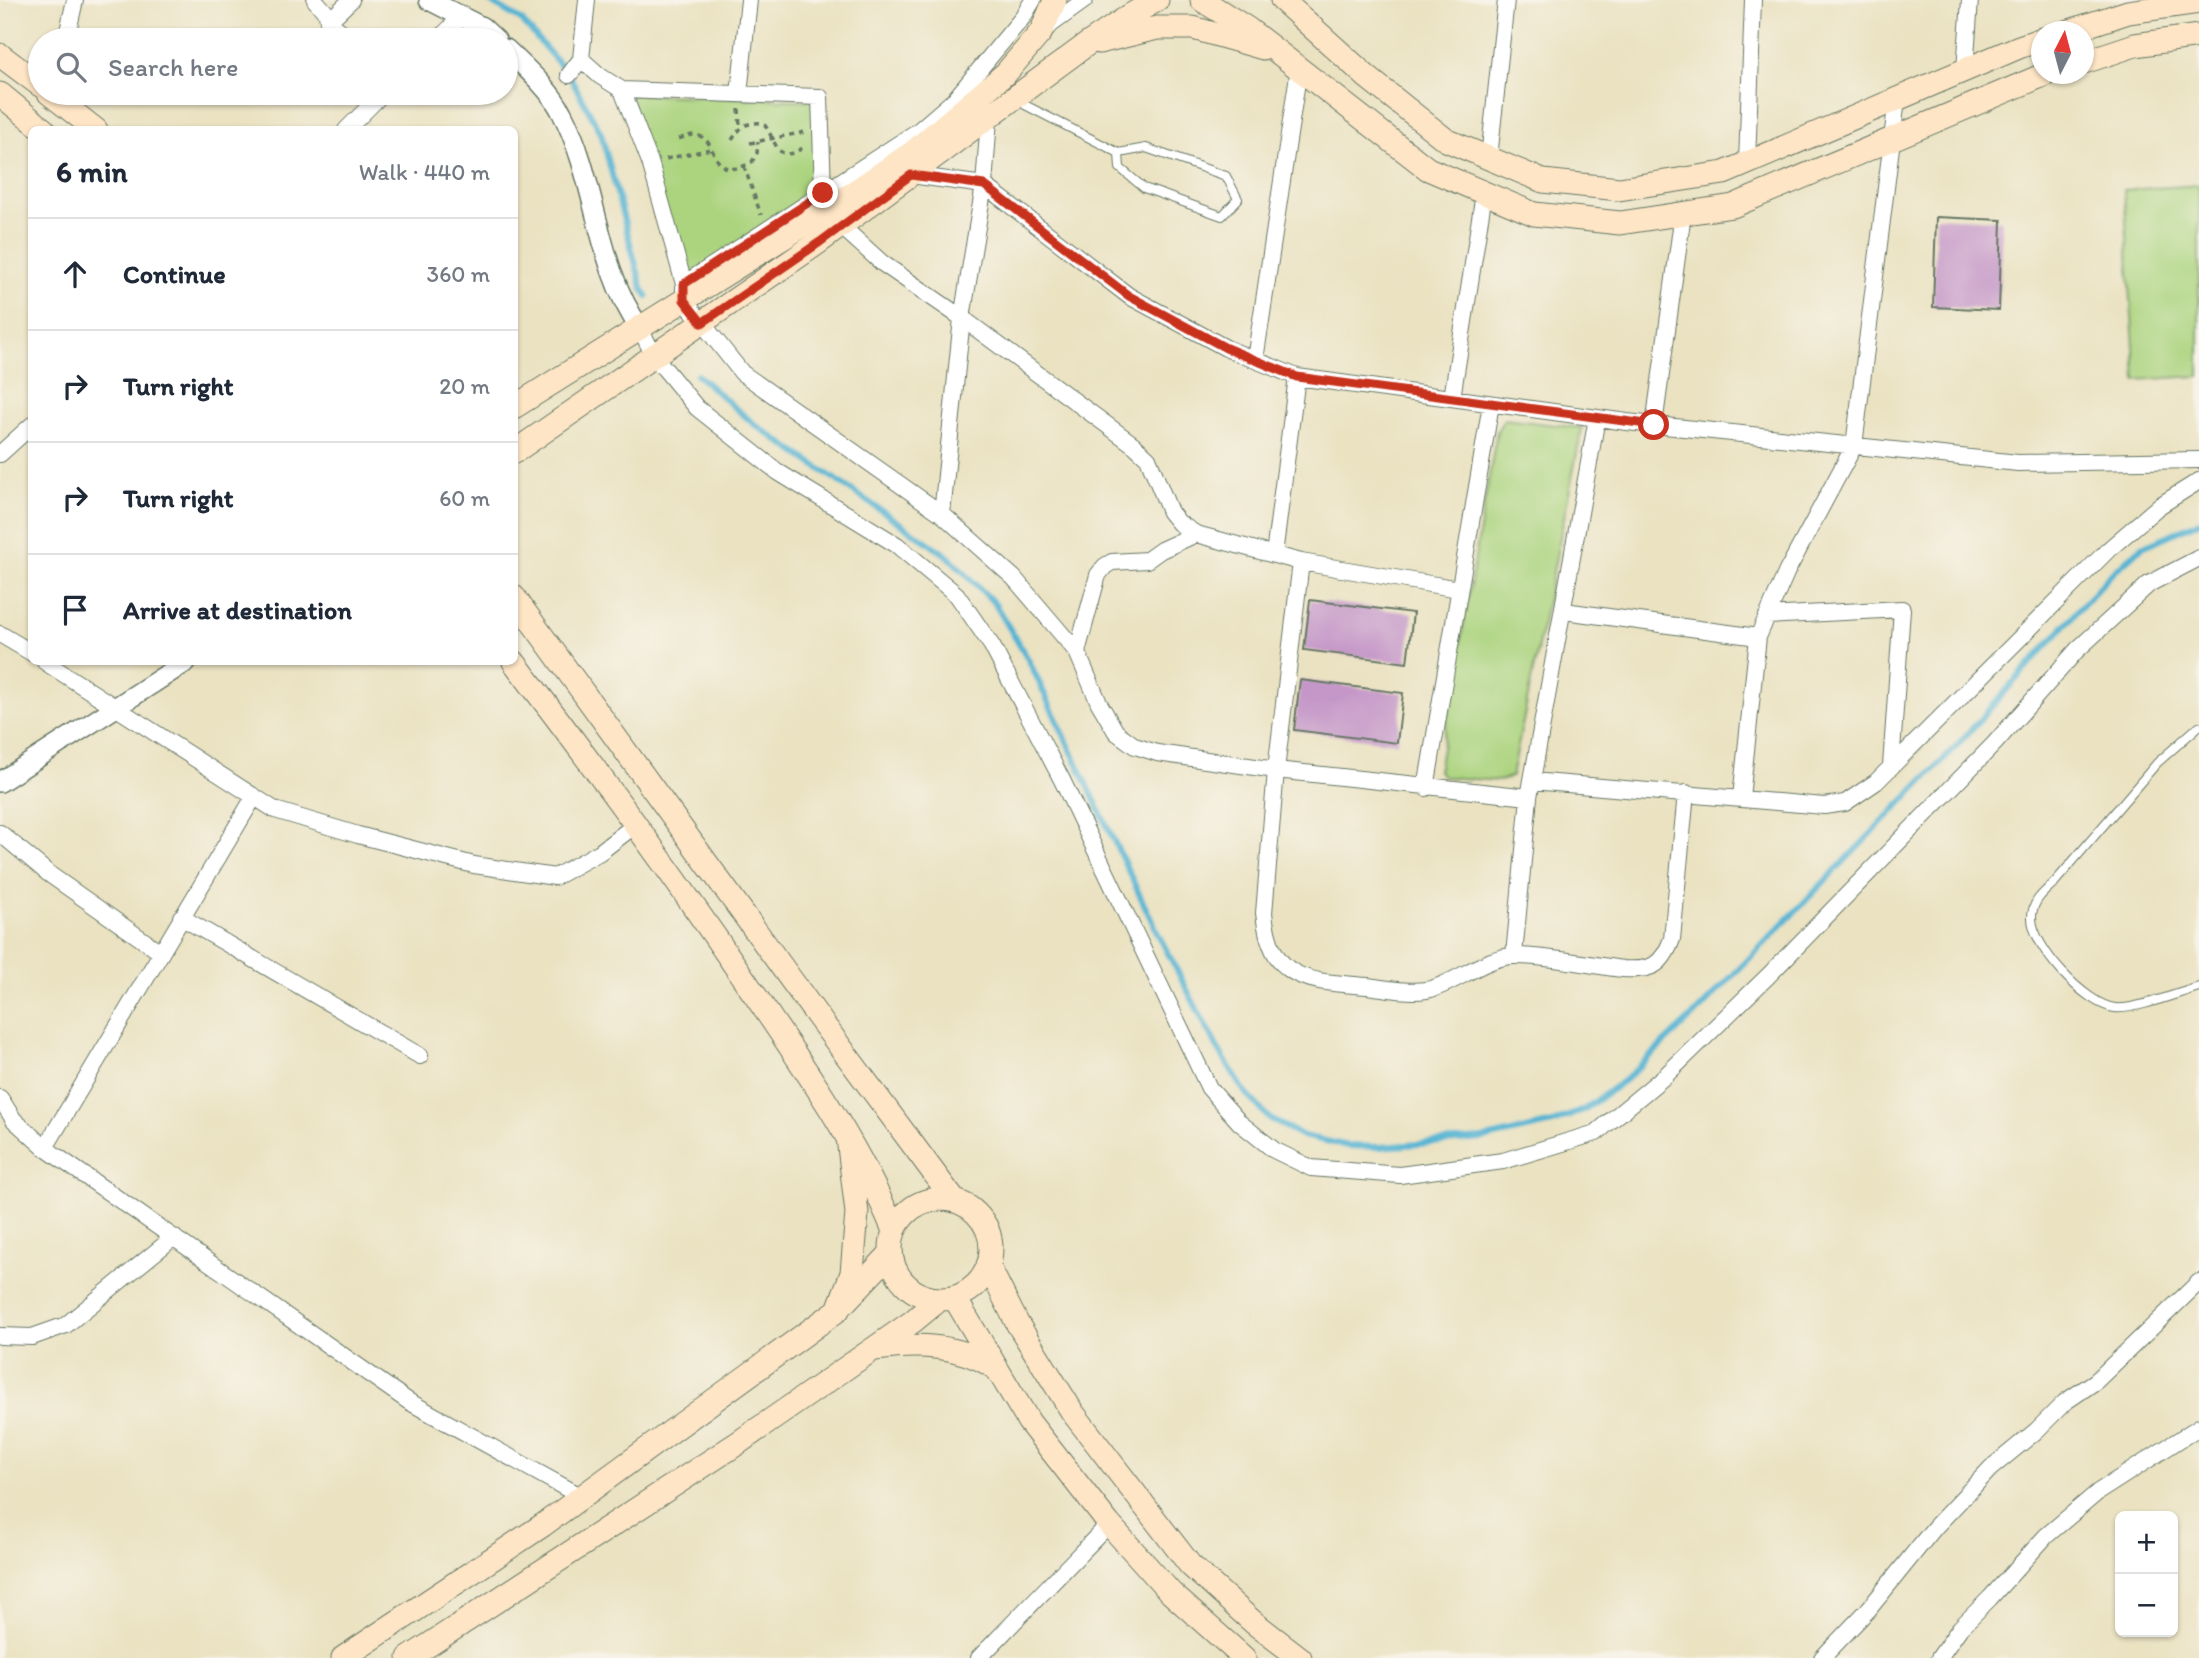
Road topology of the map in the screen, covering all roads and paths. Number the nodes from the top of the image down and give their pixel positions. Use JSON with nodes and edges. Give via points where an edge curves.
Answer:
{"nodes":[{"id":1,"x":75,"y":0,"type":"edge"},
{"id":2,"x":315,"y":0,"type":"edge"},
{"id":3,"x":351,"y":0,"type":"edge"},
{"id":4,"x":429,"y":0,"type":"edge"},
{"id":5,"x":587,"y":0,"type":"edge"},
{"id":6,"x":749,"y":0,"type":"edge"},
{"id":7,"x":1032,"y":0,"type":"edge"},
{"id":8,"x":1055,"y":0,"type":"edge"},
{"id":9,"x":1085,"y":0,"type":"edge"},
{"id":10,"x":1157,"y":0,"type":"edge"},
{"id":11,"x":1202,"y":0,"type":"edge"},
{"id":12,"x":1282,"y":0,"type":"edge"},
{"id":13,"x":1506,"y":0,"type":"edge"},
{"id":14,"x":1753,"y":0,"type":"edge"},
{"id":15,"x":1970,"y":0,"type":"edge"},
{"id":16,"x":2199,"y":2,"type":"edge"},
{"id":17,"x":462,"y":16,"type":"junction"},
{"id":18,"x":328,"y":22,"type":"junction"},
{"id":19,"x":2094,"y":23,"type":"edge"},
{"id":20,"x":69,"y":28,"type":"edge"},
{"id":21,"x":336,"y":28,"type":"edge"},
{"id":22,"x":450,"y":28,"type":"edge"},
{"id":23,"x":483,"y":28,"type":"edge"},
{"id":24,"x":1041,"y":32,"type":"junction"},
{"id":25,"x":2199,"y":36,"type":"edge"},
{"id":26,"x":2031,"y":44,"type":"edge"},
{"id":27,"x":1086,"y":46,"type":"junction"},
{"id":28,"x":1278,"y":52,"type":"junction"},
{"id":29,"x":0,"y":55,"type":"edge"},
{"id":30,"x":581,"y":59,"type":"junction"},
{"id":31,"x":2094,"y":59,"type":"edge"},
{"id":32,"x":518,"y":60,"type":"edge"},
{"id":33,"x":1299,"y":68,"type":"junction"},
{"id":34,"x":1965,"y":70,"type":"junction"},
{"id":35,"x":569,"y":75,"type":"dead end"},
{"id":36,"x":28,"y":76,"type":"edge"},
{"id":37,"x":2031,"y":80,"type":"edge"},
{"id":38,"x":622,"y":89,"type":"junction"},
{"id":39,"x":739,"y":93,"type":"junction"},
{"id":40,"x":0,"y":94,"type":"edge"},
{"id":41,"x":1017,"y":98,"type":"junction"},
{"id":42,"x":1897,"y":99,"type":"junction"},
{"id":43,"x":65,"y":105,"type":"edge"},
{"id":44,"x":371,"y":105,"type":"edge"},
{"id":45,"x":989,"y":119,"type":"junction"},
{"id":46,"x":39,"y":126,"type":"edge"},
{"id":47,"x":91,"y":126,"type":"edge"},
{"id":48,"x":350,"y":126,"type":"edge"},
{"id":49,"x":1891,"y":138,"type":"junction"},
{"id":50,"x":679,"y":139,"type":"dead end"},
{"id":51,"x":773,"y":139,"type":"junction"},
{"id":52,"x":732,"y":140,"type":"dead end"},
{"id":53,"x":758,"y":142,"type":"junction"},
{"id":54,"x":750,"y":143,"type":"dead end"},
{"id":55,"x":711,"y":149,"type":"junction"},
{"id":56,"x":1119,"y":153,"type":"junction"},
{"id":57,"x":1489,"y":158,"type":"junction"},
{"id":58,"x":650,"y":162,"type":"junction"},
{"id":59,"x":1748,"y":163,"type":"junction"},
{"id":60,"x":744,"y":166,"type":"junction"},
{"id":61,"x":911,"y":175,"type":"junction"},
{"id":62,"x":984,"y":185,"type":"junction"},
{"id":63,"x":1484,"y":192,"type":"junction"},
{"id":64,"x":823,"y":193,"type":"junction"},
{"id":65,"x":1683,"y":214,"type":"junction"},
{"id":66,"x":841,"y":226,"type":"junction"},
{"id":67,"x":767,"y":230,"type":"junction"},
{"id":68,"x":684,"y":292,"type":"junction"},
{"id":69,"x":962,"y":318,"type":"junction"},
{"id":70,"x":702,"y":323,"type":"junction"},
{"id":71,"x":640,"y":328,"type":"junction"},
{"id":72,"x":654,"y":356,"type":"junction"},
{"id":73,"x":1255,"y":360,"type":"junction"},
{"id":74,"x":1297,"y":377,"type":"junction"},
{"id":75,"x":1452,"y":398,"type":"junction"},
{"id":76,"x":518,"y":404,"type":"edge"},
{"id":77,"x":1490,"y":404,"type":"junction"},
{"id":78,"x":1597,"y":418,"type":"junction"},
{"id":79,"x":1654,"y":425,"type":"junction"},
{"id":80,"x":28,"y":429,"type":"edge"},
{"id":81,"x":1854,"y":446,"type":"junction"},
{"id":82,"x":518,"y":449,"type":"edge"},
{"id":83,"x":0,"y":454,"type":"edge"},
{"id":84,"x":2199,"y":460,"type":"edge"},
{"id":85,"x":2199,"y":481,"type":"edge"},
{"id":86,"x":942,"y":514,"type":"junction"},
{"id":87,"x":1196,"y":534,"type":"junction"},
{"id":88,"x":1274,"y":555,"type":"junction"},
{"id":89,"x":2199,"y":558,"type":"edge"},
{"id":90,"x":1301,"y":562,"type":"junction"},
{"id":91,"x":1459,"y":589,"type":"junction"},
{"id":92,"x":518,"y":603,"type":"edge"},
{"id":93,"x":1563,"y":611,"type":"junction"},
{"id":94,"x":1767,"y":616,"type":"junction"},
{"id":95,"x":0,"y":634,"type":"edge"},
{"id":96,"x":1758,"y":637,"type":"junction"},
{"id":97,"x":28,"y":651,"type":"edge"},
{"id":98,"x":1077,"y":652,"type":"junction"},
{"id":99,"x":50,"y":665,"type":"edge"},
{"id":100,"x":182,"y":665,"type":"edge"},
{"id":101,"x":516,"y":665,"type":"edge"},
{"id":102,"x":119,"y":707,"type":"junction"},
{"id":103,"x":2199,"y":726,"type":"edge"},
{"id":104,"x":1891,"y":766,"type":"junction"},
{"id":105,"x":1276,"y":770,"type":"junction"},
{"id":106,"x":0,"y":782,"type":"edge"},
{"id":107,"x":1426,"y":788,"type":"junction"},
{"id":108,"x":1530,"y":789,"type":"junction"},
{"id":109,"x":1686,"y":793,"type":"junction"},
{"id":110,"x":254,"y":797,"type":"junction"},
{"id":111,"x":1741,"y":798,"type":"junction"},
{"id":112,"x":635,"y":825,"type":"junction"},
{"id":113,"x":0,"y":833,"type":"edge"},
{"id":114,"x":181,"y":917,"type":"junction"},
{"id":115,"x":160,"y":953,"type":"junction"},
{"id":116,"x":1514,"y":955,"type":"junction"},
{"id":117,"x":2199,"y":987,"type":"edge"},
{"id":118,"x":421,"y":1056,"type":"dead end"},
{"id":119,"x":0,"y":1098,"type":"edge"},
{"id":120,"x":848,"y":1138,"type":"junction"},
{"id":121,"x":45,"y":1148,"type":"junction"},
{"id":122,"x":954,"y":1200,"type":"junction"},
{"id":123,"x":174,"y":1237,"type":"junction"},
{"id":124,"x":892,"y":1242,"type":"junction"},
{"id":125,"x":988,"y":1265,"type":"junction"},
{"id":126,"x":2199,"y":1282,"type":"edge"},
{"id":127,"x":947,"y":1298,"type":"junction"},
{"id":128,"x":838,"y":1310,"type":"junction"},
{"id":129,"x":0,"y":1336,"type":"edge"},
{"id":130,"x":871,"y":1350,"type":"junction"},
{"id":131,"x":998,"y":1371,"type":"junction"},
{"id":132,"x":2199,"y":1427,"type":"edge"},
{"id":133,"x":582,"y":1497,"type":"junction"},
{"id":134,"x":1108,"y":1524,"type":"junction"},
{"id":135,"x":424,"y":1654,"type":"edge"},
{"id":136,"x":343,"y":1658,"type":"edge"},
{"id":137,"x":979,"y":1658,"type":"edge"},
{"id":138,"x":1244,"y":1658,"type":"edge"},
{"id":139,"x":1300,"y":1658,"type":"edge"},
{"id":140,"x":1822,"y":1658,"type":"edge"},
{"id":141,"x":1939,"y":1658,"type":"edge"}],
"edges":[{"from":1,"to":20,"type":"street"},
{"from":2,"to":18,"type":"street"},
{"from":3,"to":18,"type":"street"},
{"from":4,"to":17,"type":"street"},
{"from":5,"to":30,"type":"street"},
{"from":6,"to":39,"type":"street"},
{"from":7,"to":64,"type":"street","via":[[954,100],[918,131]]},
{"from":8,"to":24,"type":"main road"},
{"from":9,"to":24,"type":"street"},
{"from":10,"to":27,"type":"main road"},
{"from":11,"to":28,"type":"main road"},
{"from":12,"to":57,"type":"main road","via":[[1446,140]]},
{"from":13,"to":57,"type":"street"},
{"from":14,"to":59,"type":"street"},
{"from":15,"to":34,"type":"street"},
{"from":16,"to":19,"type":"main road","via":[[2128,12]]},
{"from":17,"to":22,"type":"street"},
{"from":17,"to":23,"type":"street"},
{"from":18,"to":21,"type":"street"},
{"from":24,"to":68,"type":"main road","via":[[1006,73],[913,152],[832,207]]},
{"from":25,"to":31,"type":"main road","via":[[2136,45]]},
{"from":26,"to":34,"type":"main road"},
{"from":27,"to":28,"type":"main road","via":[[1157,28],[1193,28]]},
{"from":27,"to":41,"type":"main road"},
{"from":28,"to":33,"type":"main road"},
{"from":29,"to":36,"type":"main road"},
{"from":30,"to":35,"type":"street"},
{"from":30,"to":38,"type":"street"},
{"from":32,"to":71,"type":"street","via":[[562,111],[585,171],[611,267]]},
{"from":33,"to":63,"type":"main road","via":[[1428,169]]},
{"from":33,"to":73,"type":"street"},
{"from":34,"to":42,"type":"main road"},
{"from":37,"to":49,"type":"main road"},
{"from":38,"to":39,"type":"street"},
{"from":38,"to":58,"type":"street"},
{"from":39,"to":64,"type":"street","via":[[820,97]]},
{"from":40,"to":46,"type":"main road"},
{"from":41,"to":45,"type":"main road"},
{"from":41,"to":56,"type":"lane"},
{"from":42,"to":49,"type":"street"},
{"from":42,"to":59,"type":"main road"},
{"from":43,"to":47,"type":"main road"},
{"from":44,"to":48,"type":"street"},
{"from":45,"to":61,"type":"main road"},
{"from":45,"to":62,"type":"street"},
{"from":49,"to":65,"type":"main road","via":[[1733,206]]},
{"from":49,"to":81,"type":"street"},
{"from":50,"to":55,"type":"path","via":[[703,136]]},
{"from":51,"to":51,"type":"path","via":[[807,132],[808,142],[803,149],[781,153]]},
{"from":51,"to":52,"type":"path","via":[[763,123],[749,122]]},
{"from":51,"to":53,"type":"path"},
{"from":53,"to":54,"type":"path"},
{"from":53,"to":60,"type":"path","via":[[752,162]]},
{"from":55,"to":58,"type":"path"},
{"from":55,"to":60,"type":"path","via":[[721,165],[729,169]]},
{"from":56,"to":56,"type":"lane","via":[[1146,148],[1226,176],[1238,199],[1222,216],[1144,188],[1120,168]]},
{"from":57,"to":59,"type":"main road","via":[[1543,181],[1619,189],[1724,173]]},
{"from":58,"to":68,"type":"street"},
{"from":60,"to":67,"type":"path"},
{"from":61,"to":62,"type":"street"},
{"from":61,"to":66,"type":"main road"},
{"from":62,"to":69,"type":"street"},
{"from":62,"to":73,"type":"street","via":[[1129,296]]},
{"from":63,"to":65,"type":"main road","via":[[1534,214],[1620,223]]},
{"from":63,"to":75,"type":"street"},
{"from":64,"to":67,"type":"street"},
{"from":65,"to":79,"type":"street"},
{"from":66,"to":69,"type":"street","via":[[882,264]]},
{"from":66,"to":70,"type":"main road"},
{"from":67,"to":68,"type":"street"},
{"from":68,"to":70,"type":"street"},
{"from":68,"to":71,"type":"main road"},
{"from":69,"to":86,"type":"street"},
{"from":69,"to":87,"type":"street","via":[[1134,445],[1148,458],[1170,512]]},
{"from":70,"to":72,"type":"main road"},
{"from":70,"to":86,"type":"street","via":[[742,373]]},
{"from":71,"to":72,"type":"street"},
{"from":71,"to":76,"type":"main road"},
{"from":72,"to":82,"type":"main road"},
{"from":72,"to":89,"type":"street","via":[[697,408],[778,472],[897,545],[957,595],[992,646],[1062,780],[1209,1088],[1240,1123],[1274,1150],[1311,1168],[1400,1175],[1503,1161],[1596,1133],[1666,1075],[1768,976],[1995,743],[2077,650],[2149,584]]},
{"from":73,"to":74,"type":"street"},
{"from":74,"to":75,"type":"street"},
{"from":74,"to":88,"type":"street"},
{"from":75,"to":77,"type":"street"},
{"from":77,"to":78,"type":"street"},
{"from":77,"to":91,"type":"street"},
{"from":78,"to":79,"type":"street"},
{"from":78,"to":93,"type":"street"},
{"from":79,"to":81,"type":"street"},
{"from":80,"to":83,"type":"street"},
{"from":81,"to":84,"type":"street","via":[[2018,463]]},
{"from":81,"to":94,"type":"street"},
{"from":85,"to":104,"type":"street","via":[[2159,506],[2108,550]]},
{"from":86,"to":98,"type":"street","via":[[1014,578]]},
{"from":87,"to":88,"type":"street"},
{"from":87,"to":98,"type":"street","via":[[1147,561],[1105,566],[1098,575]]},
{"from":88,"to":90,"type":"street"},
{"from":90,"to":91,"type":"street"},
{"from":90,"to":105,"type":"street"},
{"from":91,"to":107,"type":"street"},
{"from":92,"to":122,"type":"main road"},
{"from":93,"to":96,"type":"street"},
{"from":93,"to":108,"type":"street"},
{"from":94,"to":96,"type":"street"},
{"from":94,"to":104,"type":"street","via":[[1902,609]]},
{"from":95,"to":97,"type":"street"},
{"from":96,"to":111,"type":"street"},
{"from":98,"to":105,"type":"street","via":[[1116,732],[1135,746]]},
{"from":99,"to":102,"type":"street"},
{"from":100,"to":102,"type":"street"},
{"from":101,"to":112,"type":"main road"},
{"from":102,"to":106,"type":"street"},
{"from":102,"to":110,"type":"street"},
{"from":103,"to":117,"type":"lane","via":[[2157,763],[2037,899],[2032,917],[2035,933],[2062,975],[2098,1003],[2127,1008]]},
{"from":104,"to":111,"type":"street","via":[[1845,803],[1824,806]]},
{"from":105,"to":107,"type":"street"},
{"from":105,"to":116,"type":"street","via":[[1264,913],[1275,958],[1286,968],[1327,983],[1426,990]]},
{"from":107,"to":108,"type":"street"},
{"from":108,"to":109,"type":"street"},
{"from":108,"to":116,"type":"street"},
{"from":109,"to":111,"type":"street"},
{"from":109,"to":116,"type":"street","via":[[1672,939],[1655,966],[1623,969]]},
{"from":110,"to":112,"type":"street","via":[[275,810],[358,835],[474,865],[555,877],[600,852]]},
{"from":110,"to":114,"type":"street"},
{"from":112,"to":120,"type":"main road","via":[[720,943]]},
{"from":113,"to":115,"type":"street"},
{"from":114,"to":115,"type":"street"},
{"from":114,"to":118,"type":"street"},
{"from":115,"to":121,"type":"street"},
{"from":119,"to":121,"type":"street","via":[[14,1120]]},
{"from":120,"to":124,"type":"main road","via":[[876,1188]]},
{"from":120,"to":128,"type":"main road","via":[[857,1213],[852,1273]]},
{"from":121,"to":123,"type":"street"},
{"from":122,"to":124,"type":"main road","via":[[924,1202],[906,1213]]},
{"from":122,"to":125,"type":"main road","via":[[981,1218],[991,1249]]},
{"from":123,"to":129,"type":"street","via":[[66,1325],[32,1337]]},
{"from":123,"to":133,"type":"street","via":[[408,1401]]},
{"from":124,"to":127,"type":"main road","via":[[894,1268],[902,1280],[926,1296]]},
{"from":124,"to":128,"type":"main road"},
{"from":125,"to":127,"type":"main road","via":[[969,1290]]},
{"from":125,"to":139,"type":"main road","via":[[1073,1413],[1190,1565]]},
{"from":126,"to":140,"type":"street","via":[[2096,1381],[2065,1402],[1991,1468]]},
{"from":127,"to":130,"type":"main road"},
{"from":127,"to":131,"type":"main road"},
{"from":128,"to":133,"type":"main road"},
{"from":130,"to":131,"type":"main road","via":[[906,1344],[966,1352]]},
{"from":130,"to":135,"type":"main road"},
{"from":131,"to":134,"type":"main road","via":[[1029,1423]]},
{"from":132,"to":141,"type":"street","via":[[2098,1492],[2046,1536],[1960,1628]]},
{"from":133,"to":136,"type":"main road"},
{"from":134,"to":137,"type":"street"},
{"from":134,"to":138,"type":"main road","via":[[1171,1593]]}]}
